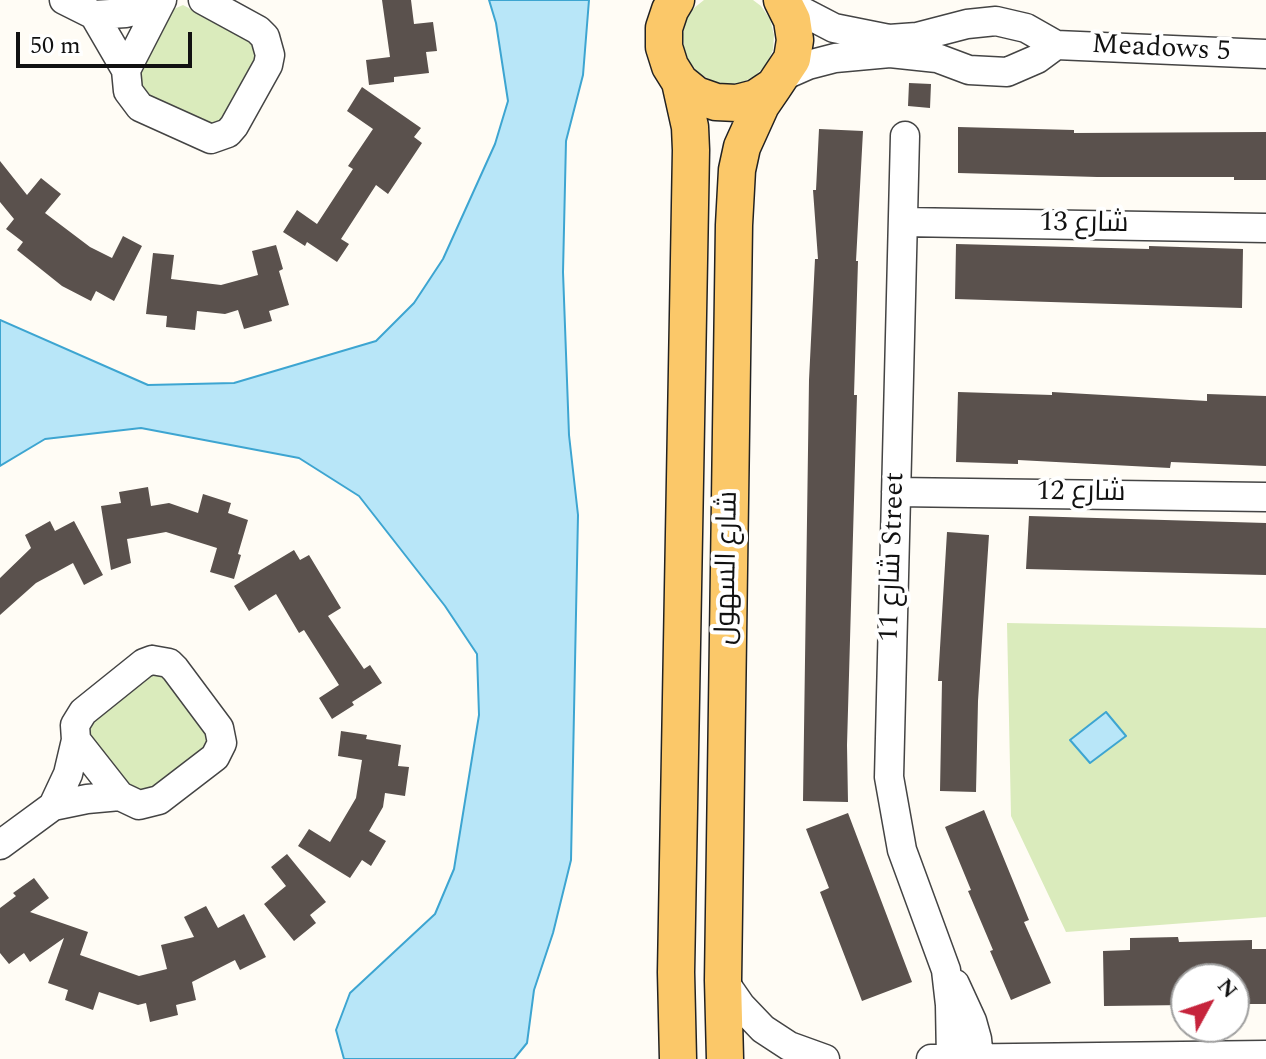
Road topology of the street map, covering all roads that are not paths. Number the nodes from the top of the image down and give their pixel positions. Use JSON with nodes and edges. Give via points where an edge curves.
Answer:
{"nodes":[{"id":1,"x":64,"y":0,"type":"edge"},
{"id":2,"x":203,"y":0,"type":"edge"},
{"id":3,"x":676,"y":0,"type":"edge"},
{"id":4,"x":783,"y":1,"type":"edge"},
{"id":5,"x":160,"y":3,"type":"edge"},
{"id":6,"x":94,"y":15,"type":"junction"},
{"id":7,"x":953,"y":28,"type":"junction"},
{"id":8,"x":1026,"y":28,"type":"junction"},
{"id":9,"x":1056,"y":45,"type":"junction"},
{"id":10,"x":1266,"y":54,"type":"edge"},
{"id":11,"x":952,"y":62,"type":"junction"},
{"id":12,"x":1027,"y":64,"type":"junction"},
{"id":13,"x":126,"y":70,"type":"junction"},
{"id":14,"x":778,"y":81,"type":"junction"},
{"id":15,"x":680,"y":82,"type":"junction"},
{"id":16,"x":905,"y":136,"type":"dead end"},
{"id":17,"x":903,"y":222,"type":"junction"},
{"id":18,"x":1266,"y":228,"type":"edge"},
{"id":19,"x":896,"y":492,"type":"junction"},
{"id":20,"x":1266,"y":497,"type":"edge"},
{"id":21,"x":76,"y":740,"type":"junction"},
{"id":22,"x":120,"y":796,"type":"junction"},
{"id":23,"x":53,"y":806,"type":"junction"},
{"id":24,"x":0,"y":845,"type":"edge"},
{"id":25,"x":946,"y":970,"type":"junction"},
{"id":26,"x":723,"y":980,"type":"junction"},
{"id":27,"x":1266,"y":1055,"type":"edge"},
{"id":28,"x":979,"y":1058,"type":"edge"},
{"id":29,"x":678,"y":1059,"type":"edge"},
{"id":30,"x":725,"y":1059,"type":"edge"},
{"id":31,"x":825,"y":1059,"type":"edge"},
{"id":32,"x":931,"y":1059,"type":"edge"},
{"id":33,"x":951,"y":1059,"type":"edge"}],
"edges":[{"from":1,"to":6,"type":"street"},
{"from":2,"to":13,"type":"street","via":[[258,30],[269,45],[268,65],[228,133],[211,139],[140,107],[128,91]]},
{"from":3,"to":15,"type":"main road","name":"شارع السهول","via":[[664,28],[664,47]]},
{"from":4,"to":7,"type":"street","name":"Meadows 5","via":[[861,36],[917,37]]},
{"from":4,"to":14,"type":"main road","name":"شارع السهول","via":[[795,40],[792,59]]},
{"from":5,"to":6,"type":"street"},
{"from":5,"to":13,"type":"street"},
{"from":6,"to":13,"type":"street"},
{"from":7,"to":8,"type":"street","name":"Meadows 5","via":[[996,21]]},
{"from":7,"to":11,"type":"street"},
{"from":8,"to":9,"type":"street","name":"Meadows 5"},
{"from":8,"to":12,"type":"street"},
{"from":9,"to":10,"type":"street","name":"Meadows 5"},
{"from":9,"to":12,"type":"street","name":"Meadows 5"},
{"from":11,"to":12,"type":"street","via":[[977,57]]},
{"from":11,"to":14,"type":"street","via":[[862,54],[808,65]]},
{"from":14,"to":15,"type":"main road","via":[[756,98],[737,103],[706,99]]},
{"from":14,"to":26,"type":"main road","name":"شارع السهول","via":[[750,125],[737,170]]},
{"from":15,"to":29,"type":"main road","name":"شارع السهول","via":[[691,150]]},
{"from":16,"to":17,"type":"street","name":"شارع 11 Street"},
{"from":17,"to":18,"type":"street","name":"شارع 13"},
{"from":17,"to":19,"type":"street","name":"شارع 11 Street"},
{"from":19,"to":20,"type":"street","name":"شارع 12"},
{"from":19,"to":25,"type":"street","name":"شارع 11 Street","via":[[891,802],[902,850]]},
{"from":21,"to":22,"type":"street"},
{"from":21,"to":22,"type":"street","via":[[75,725],[83,712],[144,663],[161,660],[175,669],[219,728],[220,751],[159,800],[139,805]]},
{"from":21,"to":23,"type":"street"},
{"from":22,"to":23,"type":"street"},
{"from":23,"to":24,"type":"street"},
{"from":25,"to":28,"type":"street","name":"شارع 11 Street","via":[[972,1021]]},
{"from":25,"to":33,"type":"street","name":"شارع 11 Street"},
{"from":26,"to":30,"type":"main road","name":"شارع السهول"},
{"from":26,"to":31,"type":"street","via":[[763,1029]]},
{"from":27,"to":28,"type":"street"},
{"from":28,"to":33,"type":"street"},
{"from":32,"to":33,"type":"street"}]}
